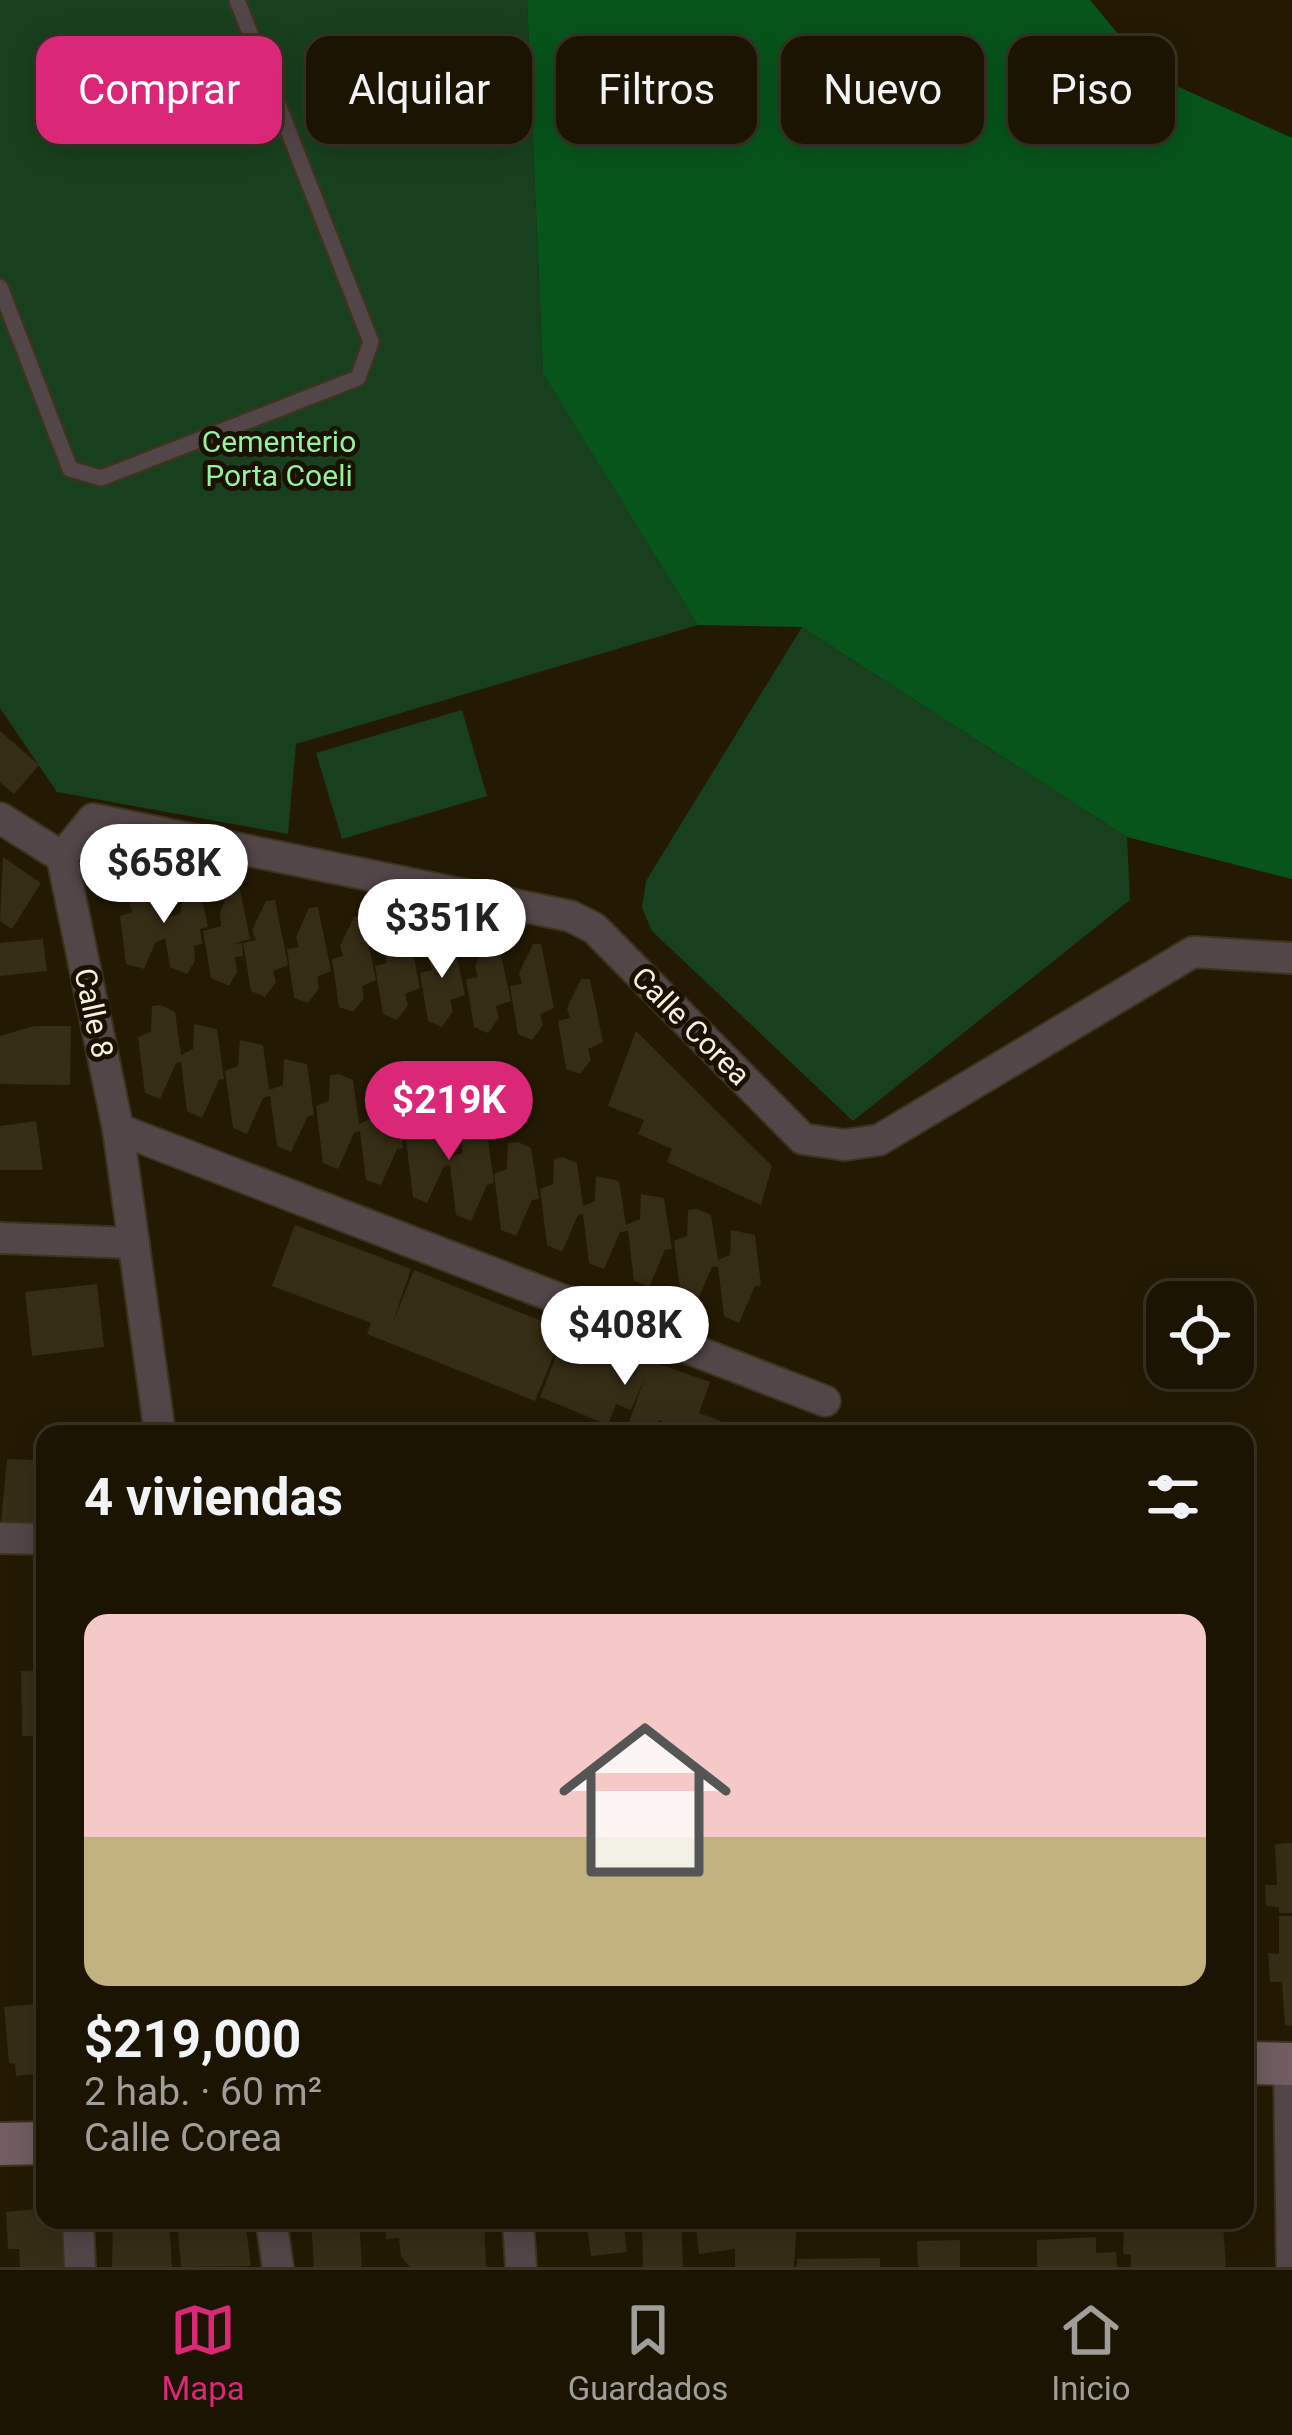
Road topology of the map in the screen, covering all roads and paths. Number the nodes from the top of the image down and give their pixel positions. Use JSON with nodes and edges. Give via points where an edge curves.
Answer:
{"nodes":[{"id":1,"x":237,"y":0,"type":"edge"},
{"id":2,"x":0,"y":287,"type":"edge"},
{"id":3,"x":0,"y":818,"type":"edge"},
{"id":4,"x":62,"y":857,"type":"junction"},
{"id":5,"x":1292,"y":958,"type":"edge"},
{"id":6,"x":118,"y":1129,"type":"junction"},
{"id":7,"x":0,"y":1238,"type":"edge"},
{"id":8,"x":134,"y":1243,"type":"junction"},
{"id":9,"x":825,"y":1400,"type":"dead end"},
{"id":10,"x":159,"y":1425,"type":"edge"},
{"id":11,"x":0,"y":1538,"type":"edge"},
{"id":12,"x":36,"y":1539,"type":"edge"},
{"id":13,"x":1254,"y":2063,"type":"edge"},
{"id":14,"x":1291,"y":2064,"type":"edge"},
{"id":15,"x":0,"y":2144,"type":"edge"},
{"id":16,"x":36,"y":2144,"type":"edge"},
{"id":17,"x":78,"y":2229,"type":"edge"},
{"id":18,"x":272,"y":2229,"type":"edge"},
{"id":19,"x":519,"y":2229,"type":"edge"},
{"id":20,"x":80,"y":2267,"type":"edge"},
{"id":21,"x":278,"y":2267,"type":"edge"},
{"id":22,"x":521,"y":2267,"type":"edge"},
{"id":23,"x":1292,"y":2267,"type":"edge"}],
"edges":[{"from":1,"to":2,"type":"lane","via":[[370,343],[358,378],[101,478],[70,469]]},
{"from":3,"to":4,"type":"street"},
{"from":4,"to":5,"type":"street","name":"Calle Corea","via":[[93,819],[570,916],[594,928],[803,1139],[845,1145],[878,1140],[1193,952]]},
{"from":4,"to":6,"type":"street","name":"Calle 8"},
{"from":6,"to":8,"type":"street","name":"Calle 8"},
{"from":6,"to":9,"type":"street"},
{"from":7,"to":8,"type":"street"},
{"from":8,"to":10,"type":"street","name":"Calle 8"},
{"from":11,"to":12,"type":"street"},
{"from":13,"to":14,"type":"street"},
{"from":14,"to":23,"type":"street"},
{"from":15,"to":16,"type":"street"},
{"from":17,"to":20,"type":"street"},
{"from":18,"to":21,"type":"street"},
{"from":19,"to":22,"type":"street"}]}
